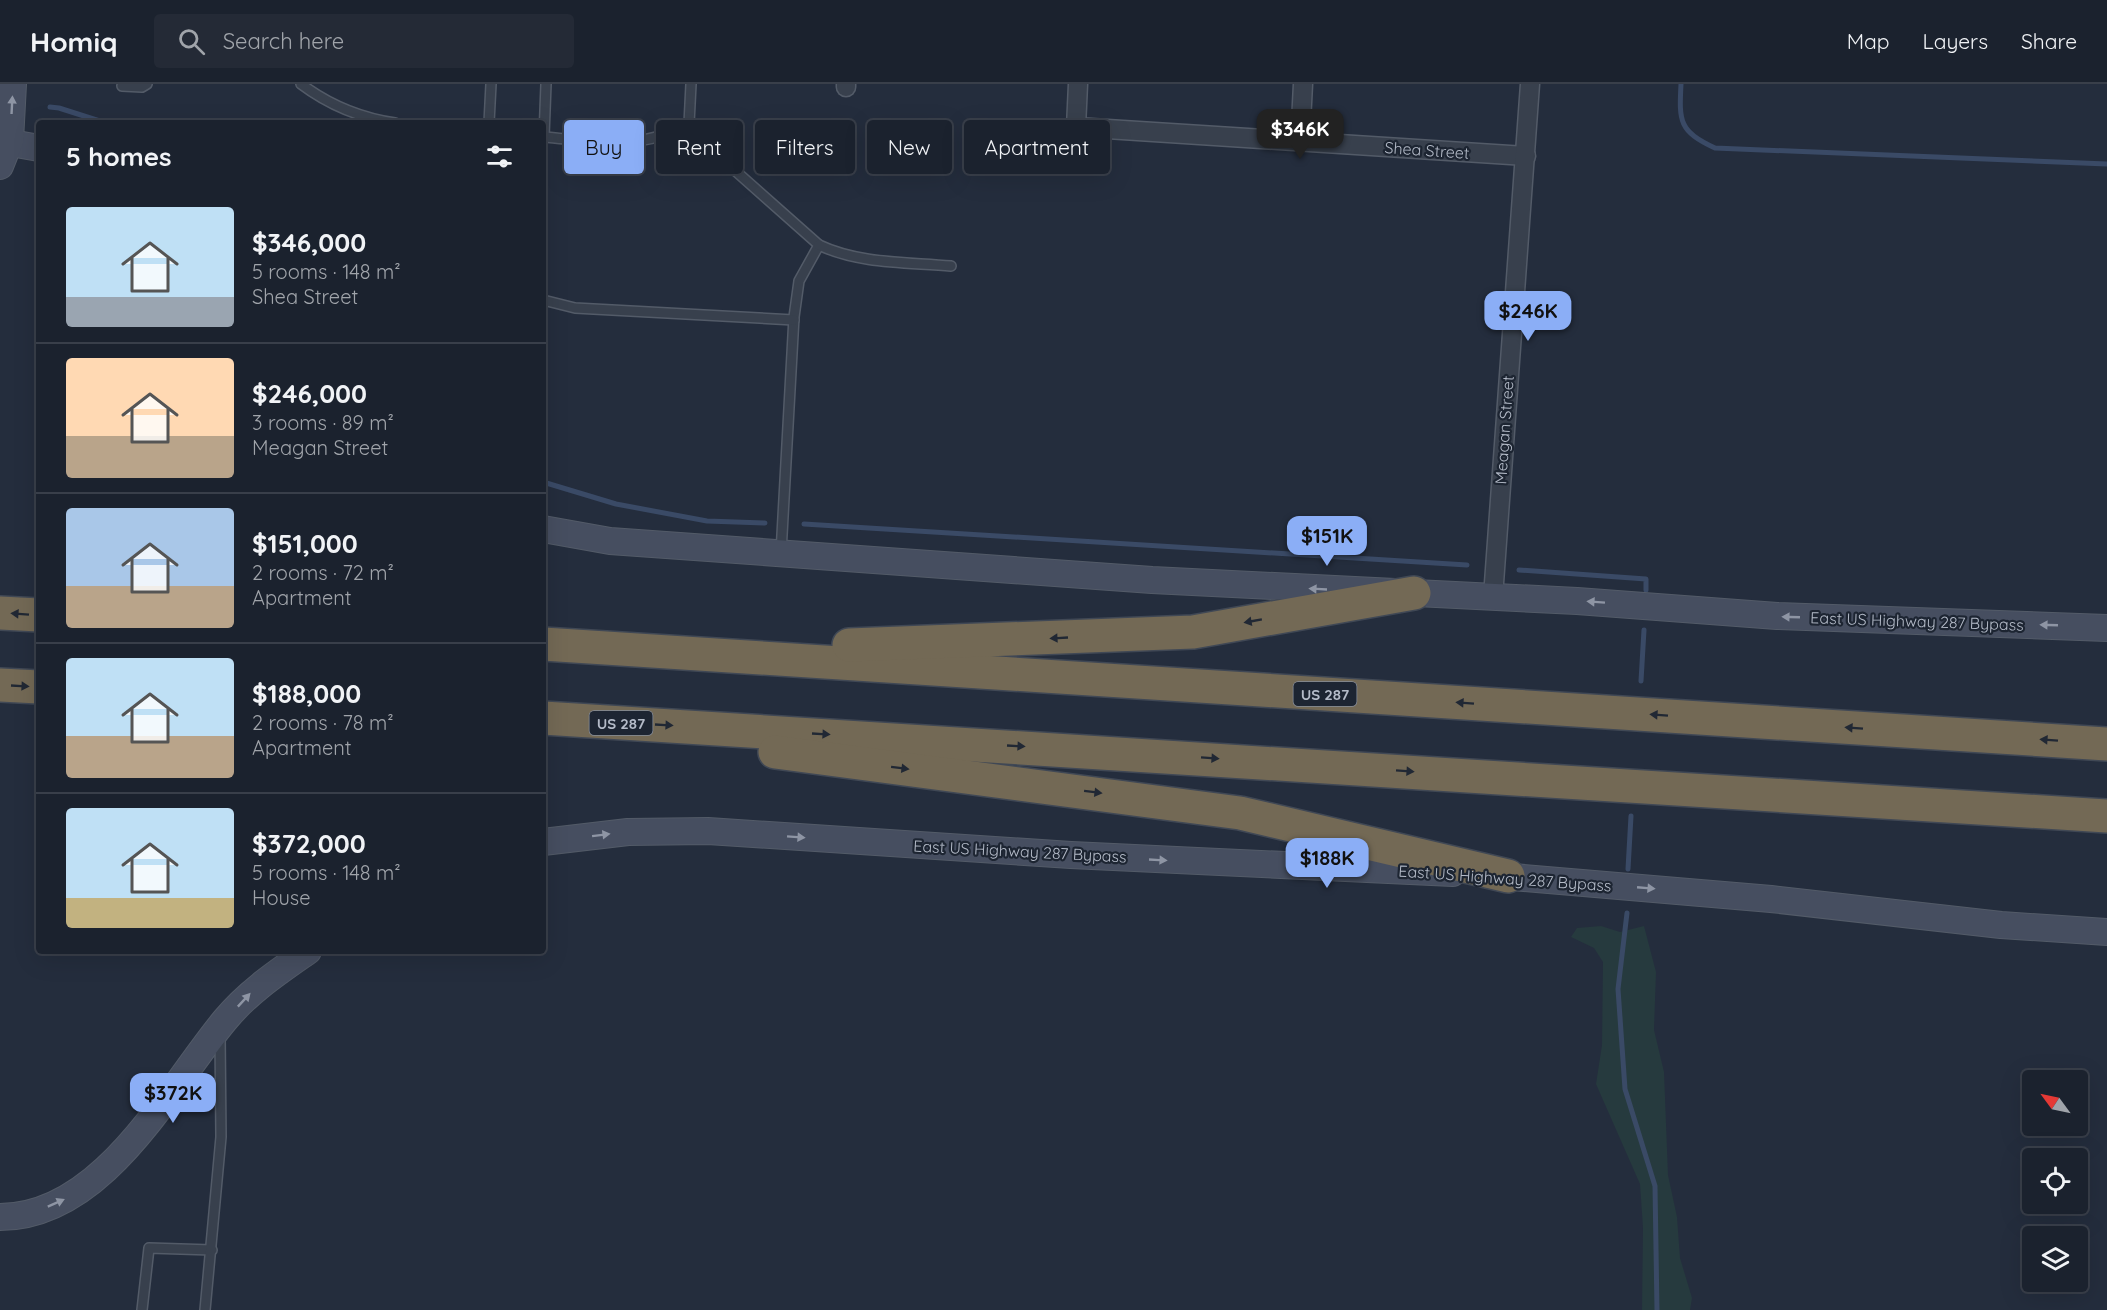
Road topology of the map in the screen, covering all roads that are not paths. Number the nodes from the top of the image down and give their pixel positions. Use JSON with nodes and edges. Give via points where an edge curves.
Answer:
{"nodes":[{"id":1,"x":13,"y":84,"type":"edge"},
{"id":2,"x":112,"y":84,"type":"edge"},
{"id":3,"x":147,"y":84,"type":"edge"},
{"id":4,"x":301,"y":84,"type":"edge"},
{"id":5,"x":492,"y":84,"type":"edge"},
{"id":6,"x":546,"y":84,"type":"edge"},
{"id":7,"x":691,"y":84,"type":"edge"},
{"id":8,"x":1078,"y":84,"type":"edge"},
{"id":9,"x":1303,"y":84,"type":"edge"},
{"id":10,"x":1530,"y":84,"type":"edge"},
{"id":11,"x":124,"y":85,"type":"edge"},
{"id":12,"x":381,"y":120,"type":"edge"},
{"id":13,"x":489,"y":120,"type":"edge"},
{"id":14,"x":544,"y":120,"type":"edge"},
{"id":15,"x":689,"y":120,"type":"edge"},
{"id":16,"x":546,"y":137,"type":"edge"},
{"id":17,"x":656,"y":138,"type":"edge"},
{"id":18,"x":5,"y":141,"type":"edge"},
{"id":19,"x":1300,"y":142,"type":"junction"},
{"id":20,"x":36,"y":147,"type":"edge"},
{"id":21,"x":1526,"y":156,"type":"junction"},
{"id":22,"x":0,"y":166,"type":"edge"},
{"id":23,"x":739,"y":174,"type":"edge"},
{"id":24,"x":819,"y":245,"type":"junction"},
{"id":25,"x":951,"y":266,"type":"dead end"},
{"id":26,"x":546,"y":301,"type":"edge"},
{"id":27,"x":794,"y":320,"type":"junction"},
{"id":28,"x":546,"y":530,"type":"edge"},
{"id":29,"x":781,"y":555,"type":"junction"},
{"id":30,"x":1414,"y":593,"type":"junction"},
{"id":31,"x":1493,"y":597,"type":"junction"},
{"id":32,"x":0,"y":613,"type":"edge"},
{"id":33,"x":36,"y":615,"type":"edge"},
{"id":34,"x":2107,"y":628,"type":"edge"},
{"id":35,"x":546,"y":633,"type":"edge"},
{"id":36,"x":546,"y":644,"type":"edge"},
{"id":37,"x":0,"y":685,"type":"edge"},
{"id":38,"x":36,"y":687,"type":"edge"},
{"id":39,"x":546,"y":718,"type":"edge"},
{"id":40,"x":700,"y":727,"type":"junction"},
{"id":41,"x":2107,"y":744,"type":"edge"},
{"id":42,"x":2107,"y":816,"type":"edge"},
{"id":43,"x":546,"y":842,"type":"edge"},
{"id":44,"x":1508,"y":876,"type":"junction"},
{"id":45,"x":2107,"y":932,"type":"edge"},
{"id":46,"x":304,"y":954,"type":"edge"},
{"id":47,"x":220,"y":1026,"type":"junction"},
{"id":48,"x":0,"y":1217,"type":"edge"},
{"id":49,"x":212,"y":1250,"type":"junction"},
{"id":50,"x":142,"y":1310,"type":"edge"},
{"id":51,"x":205,"y":1310,"type":"edge"}],
"edges":[{"from":18,"to":1,"type":"main road","one_way":true},
{"from":2,"to":11,"type":"lane"},
{"from":3,"to":11,"type":"lane"},
{"from":4,"to":12,"type":"lane","via":[[357,115]]},
{"from":5,"to":13,"type":"lane"},
{"from":6,"to":14,"type":"lane"},
{"from":7,"to":15,"type":"lane"},
{"from":8,"to":19,"type":"street","name":"Shea Street","via":[[1076,127]]},
{"from":9,"to":19,"type":"street"},
{"from":10,"to":21,"type":"street","name":"Meagan Street"},
{"from":16,"to":17,"type":"lane","via":[[624,144]]},
{"from":18,"to":20,"type":"main road"},
{"from":18,"to":22,"type":"main road"},
{"from":19,"to":21,"type":"street","name":"Shea Street"},
{"from":21,"to":31,"type":"street","name":"Meagan Street"},
{"from":23,"to":24,"type":"lane"},
{"from":24,"to":25,"type":"lane","via":[[838,254]]},
{"from":24,"to":27,"type":"lane","via":[[799,281]]},
{"from":26,"to":27,"type":"lane","via":[[575,308]]},
{"from":27,"to":29,"type":"lane"},
{"from":28,"to":29,"type":"main road","name":"East US Highway 287 Bypass","via":[[610,541]]},
{"from":30,"to":29,"type":"main road","name":"East US Highway 287 Bypass","one_way":true},
{"from":30,"to":31,"type":"main road","name":"East US Highway 287 Bypass"},
{"from":30,"to":35,"type":"highway","one_way":true,"via":[[1193,632],[821,645]]},
{"from":34,"to":31,"type":"main road","name":"East US Highway 287 Bypass","one_way":true,"via":[[1777,616]]},
{"from":33,"to":32,"type":"highway","one_way":true},
{"from":41,"to":36,"type":"highway","number":"US 287","one_way":true},
{"from":37,"to":38,"type":"highway","one_way":true},
{"from":39,"to":40,"type":"highway","number":"US 287","one_way":true},
{"from":40,"to":42,"type":"highway","number":"US 287","one_way":true},
{"from":40,"to":44,"type":"highway","one_way":true,"via":[[737,744],[772,752],[1240,813]]},
{"from":43,"to":44,"type":"main road","name":"East US Highway 287 Bypass","one_way":true,"via":[[628,832],[708,831],[1071,855]]},
{"from":44,"to":45,"type":"main road","name":"East US Highway 287 Bypass","one_way":true},
{"from":47,"to":46,"type":"main road","one_way":true,"via":[[253,990]]},
{"from":48,"to":47,"type":"main road","one_way":true,"via":[[47,1207],[80,1192],[116,1160]]},
{"from":47,"to":49,"type":"lane","via":[[221,1137]]},
{"from":49,"to":50,"type":"lane","via":[[149,1248]]},
{"from":49,"to":51,"type":"lane"}]}
